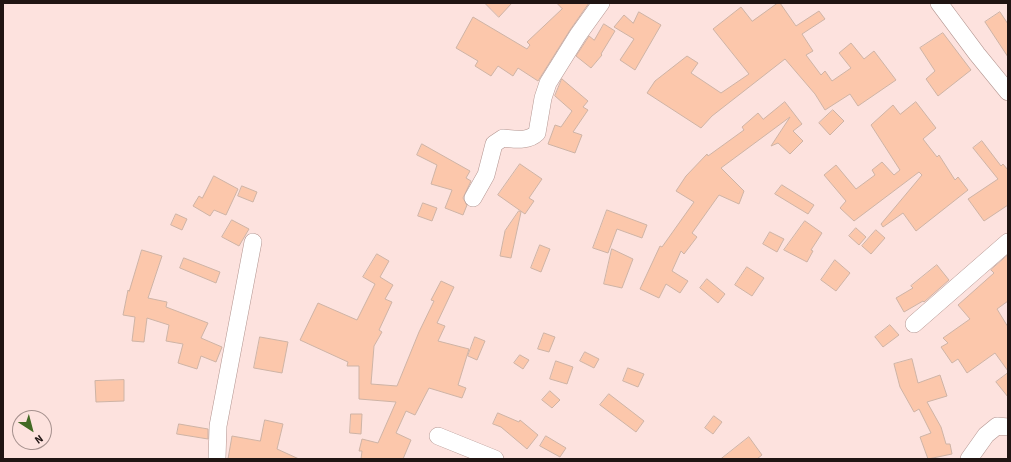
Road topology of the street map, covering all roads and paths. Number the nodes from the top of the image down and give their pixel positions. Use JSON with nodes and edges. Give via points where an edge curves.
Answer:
{"nodes":[{"id":1,"x":601,"y":3,"type":"edge"},
{"id":2,"x":940,"y":3,"type":"edge"},
{"id":3,"x":1008,"y":92,"type":"edge"},
{"id":4,"x":473,"y":198,"type":"dead end"},
{"id":5,"x":253,"y":242,"type":"dead end"},
{"id":6,"x":1008,"y":242,"type":"edge"},
{"id":7,"x":914,"y":324,"type":"dead end"},
{"id":8,"x":1008,"y":427,"type":"edge"},
{"id":9,"x":438,"y":436,"type":"dead end"},
{"id":10,"x":217,"y":459,"type":"edge"},
{"id":11,"x":495,"y":459,"type":"edge"},
{"id":12,"x":969,"y":459,"type":"edge"}],
"edges":[{"from":1,"to":4,"type":"street","via":[[548,83],[537,133],[533,137],[522,139],[503,138],[494,144],[486,175]]},
{"from":2,"to":3,"type":"street"},
{"from":5,"to":10,"type":"street","via":[[218,426]]},
{"from":6,"to":7,"type":"street"},
{"from":8,"to":12,"type":"street","via":[[997,426],[986,435]]},
{"from":9,"to":11,"type":"street"}]}
